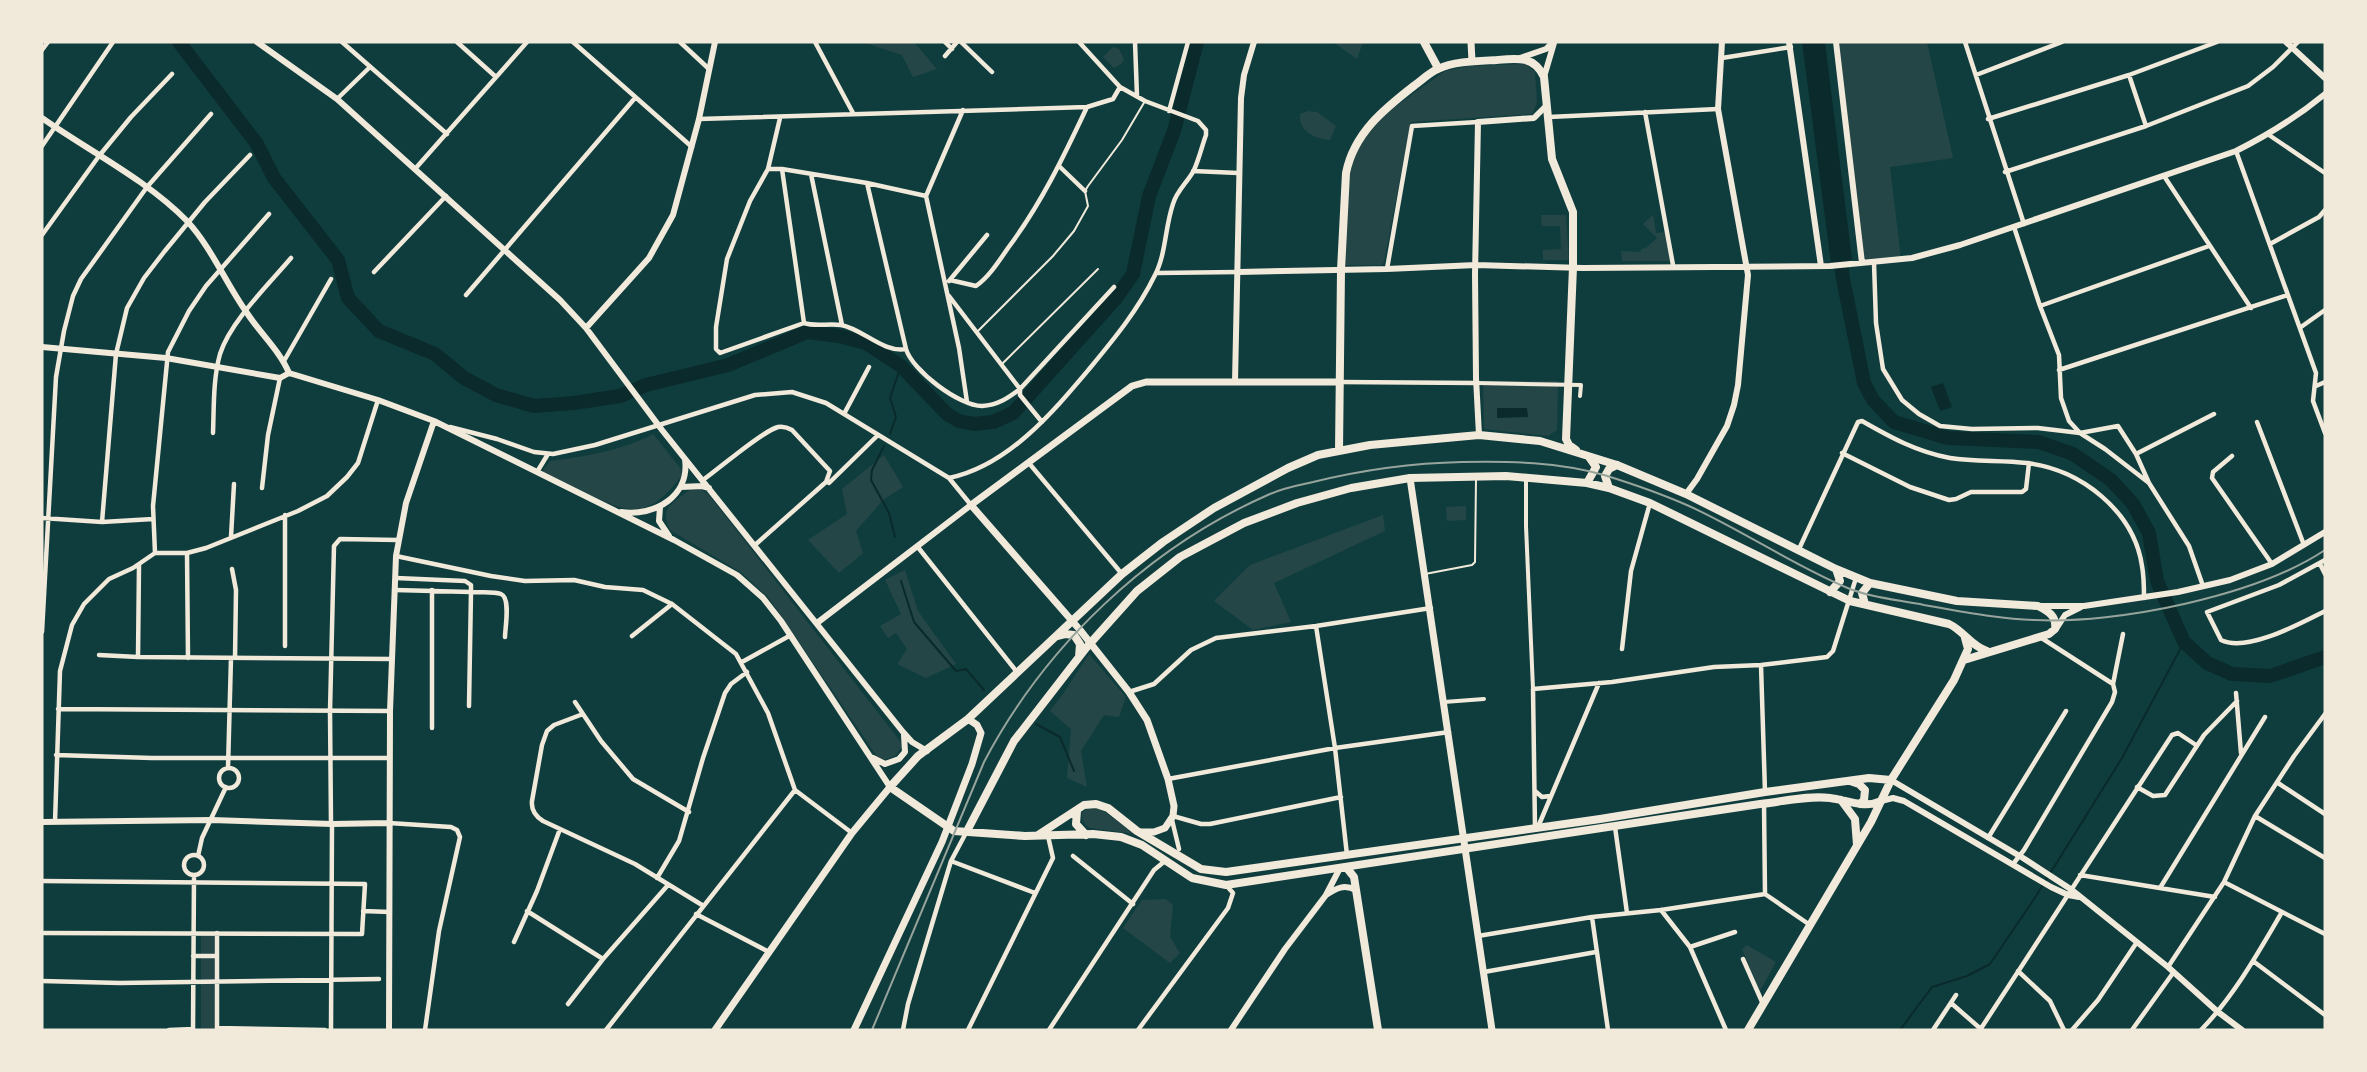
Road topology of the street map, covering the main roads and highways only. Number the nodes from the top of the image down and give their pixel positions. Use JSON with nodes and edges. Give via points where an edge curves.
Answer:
{"nodes":[{"id":1,"x":1424,"y":42,"type":"edge"},
{"id":2,"x":1471,"y":42,"type":"edge"},
{"id":3,"x":1472,"y":61,"type":"junction"},
{"id":4,"x":1438,"y":68,"type":"junction"},
{"id":5,"x":1340,"y":382,"type":"junction"},
{"id":6,"x":1339,"y":451,"type":"junction"},
{"id":7,"x":1579,"y":452,"type":"junction"},
{"id":8,"x":1588,"y":456,"type":"junction"},
{"id":9,"x":1617,"y":465,"type":"junction"},
{"id":10,"x":1410,"y":478,"type":"junction"},
{"id":11,"x":1587,"y":483,"type":"junction"},
{"id":12,"x":1609,"y":488,"type":"junction"},
{"id":13,"x":1836,"y":569,"type":"junction"},
{"id":14,"x":1870,"y":583,"type":"junction"},
{"id":15,"x":1830,"y":592,"type":"junction"},
{"id":16,"x":1865,"y":604,"type":"junction"},
{"id":17,"x":1072,"y":621,"type":"junction"},
{"id":18,"x":1056,"y":636,"type":"junction"},
{"id":19,"x":1965,"y":636,"type":"junction"},
{"id":20,"x":1090,"y":643,"type":"junction"},
{"id":21,"x":1987,"y":651,"type":"junction"},
{"id":22,"x":1079,"y":658,"type":"junction"},
{"id":23,"x":1964,"y":660,"type":"junction"},
{"id":24,"x":968,"y":719,"type":"junction"},
{"id":25,"x":1903,"y":761,"type":"junction"},
{"id":26,"x":1875,"y":778,"type":"junction"},
{"id":27,"x":1891,"y":780,"type":"junction"},
{"id":28,"x":1848,"y":781,"type":"junction"},
{"id":29,"x":890,"y":787,"type":"junction"},
{"id":30,"x":1841,"y":800,"type":"junction"},
{"id":31,"x":1881,"y":801,"type":"junction"},
{"id":32,"x":1860,"y":804,"type":"junction"},
{"id":33,"x":1077,"y":811,"type":"junction"},
{"id":34,"x":1539,"y":827,"type":"junction"},
{"id":35,"x":948,"y":828,"type":"junction"},
{"id":36,"x":967,"y":831,"type":"junction"},
{"id":37,"x":1137,"y":831,"type":"junction"},
{"id":38,"x":1087,"y":835,"type":"junction"},
{"id":39,"x":1037,"y":836,"type":"junction"},
{"id":40,"x":1546,"y":836,"type":"junction"},
{"id":41,"x":1464,"y":838,"type":"junction"},
{"id":42,"x":1857,"y":845,"type":"junction"},
{"id":43,"x":1465,"y":849,"type":"junction"},
{"id":44,"x":1343,"y":868,"type":"junction"},
{"id":45,"x":715,"y":1030,"type":"edge"},
{"id":46,"x":854,"y":1030,"type":"edge"},
{"id":47,"x":1378,"y":1030,"type":"edge"},
{"id":48,"x":1492,"y":1030,"type":"edge"},
{"id":49,"x":1748,"y":1030,"type":"edge"}],
"edges":[{"from":1,"to":4,"type":"main road"},
{"from":2,"to":3,"type":"main road"},
{"from":3,"to":4,"type":"main road"},
{"from":3,"to":7,"type":"main road","via":[[1520,58],[1531,61],[1544,77],[1552,159],[1573,212],[1566,438]]},
{"from":4,"to":5,"type":"main road","via":[[1392,102],[1369,125],[1353,150],[1346,173]]},
{"from":5,"to":6,"type":"main road"},
{"from":5,"to":17,"type":"main road","via":[[1146,381],[1132,386],[971,505]]},
{"from":6,"to":7,"type":"main road","via":[[1408,440],[1479,435],[1540,441]]},
{"from":6,"to":17,"type":"main road","via":[[1288,468],[1214,507],[1122,574]]},
{"from":7,"to":8,"type":"main road"},
{"from":8,"to":9,"type":"main road"},
{"from":8,"to":11,"type":"main road","via":[[1596,467]]},
{"from":9,"to":12,"type":"main road","via":[[1605,476]]},
{"from":9,"to":13,"type":"main road","via":[[1686,494]]},
{"from":10,"to":11,"type":"main road","via":[[1526,478]]},
{"from":10,"to":20,"type":"main road","via":[[1351,488],[1244,523],[1180,557],[1137,591]]},
{"from":10,"to":41,"type":"main road"},
{"from":11,"to":12,"type":"main road"},
{"from":12,"to":15,"type":"main road","via":[[1650,503]]},
{"from":13,"to":14,"type":"main road"},
{"from":13,"to":15,"type":"main road","via":[[1840,581]]},
{"from":14,"to":16,"type":"main road","via":[[1862,593]]},
{"from":14,"to":21,"type":"main road","via":[[1958,601],[2038,606],[2052,614],[2052,632]]},
{"from":15,"to":16,"type":"main road"},
{"from":16,"to":19,"type":"main road","via":[[1949,624]]},
{"from":17,"to":18,"type":"main road"},
{"from":17,"to":20,"type":"main road"},
{"from":18,"to":22,"type":"main road","via":[[1069,634],[1079,640]]},
{"from":18,"to":24,"type":"main road"},
{"from":19,"to":21,"type":"main road"},
{"from":19,"to":23,"type":"main road","via":[[1968,649]]},
{"from":20,"to":22,"type":"main road"},
{"from":20,"to":37,"type":"main road","via":[[1147,720],[1168,779],[1174,806],[1172,818],[1161,831]]},
{"from":21,"to":23,"type":"main road"},
{"from":22,"to":36,"type":"main road","via":[[1014,741]]},
{"from":23,"to":25,"type":"main road"},
{"from":24,"to":29,"type":"main road","via":[[918,756]]},
{"from":24,"to":35,"type":"main road","via":[[977,725],[981,737]]},
{"from":25,"to":26,"type":"main road"},
{"from":25,"to":27,"type":"main road"},
{"from":26,"to":27,"type":"main road"},
{"from":26,"to":28,"type":"main road"},
{"from":27,"to":31,"type":"main road"},
{"from":28,"to":32,"type":"main road","via":[[1865,790]]},
{"from":28,"to":34,"type":"main road"},
{"from":29,"to":35,"type":"main road"},
{"from":29,"to":45,"type":"main road","via":[[852,833]]},
{"from":30,"to":32,"type":"main road"},
{"from":30,"to":40,"type":"main road","via":[[1818,797]]},
{"from":30,"to":42,"type":"main road","via":[[1855,819]]},
{"from":31,"to":32,"type":"main road"},
{"from":31,"to":42,"type":"main road"},
{"from":33,"to":37,"type":"main road","via":[[1084,805],[1108,808]]},
{"from":33,"to":38,"type":"main road","via":[[1076,824]]},
{"from":33,"to":39,"type":"main road"},
{"from":34,"to":40,"type":"main road"},
{"from":34,"to":41,"type":"main road"},
{"from":35,"to":36,"type":"main road"},
{"from":35,"to":46,"type":"main road"},
{"from":36,"to":39,"type":"main road"},
{"from":37,"to":41,"type":"main road","via":[[1201,869],[1226,872]]},
{"from":38,"to":39,"type":"main road"},
{"from":38,"to":44,"type":"main road","via":[[1121,837],[1142,845],[1192,878],[1226,885]]},
{"from":40,"to":43,"type":"main road"},
{"from":41,"to":43,"type":"main road"},
{"from":42,"to":49,"type":"main road"},
{"from":43,"to":44,"type":"main road"},
{"from":43,"to":48,"type":"main road"},
{"from":44,"to":47,"type":"main road","via":[[1354,877]]}]}
